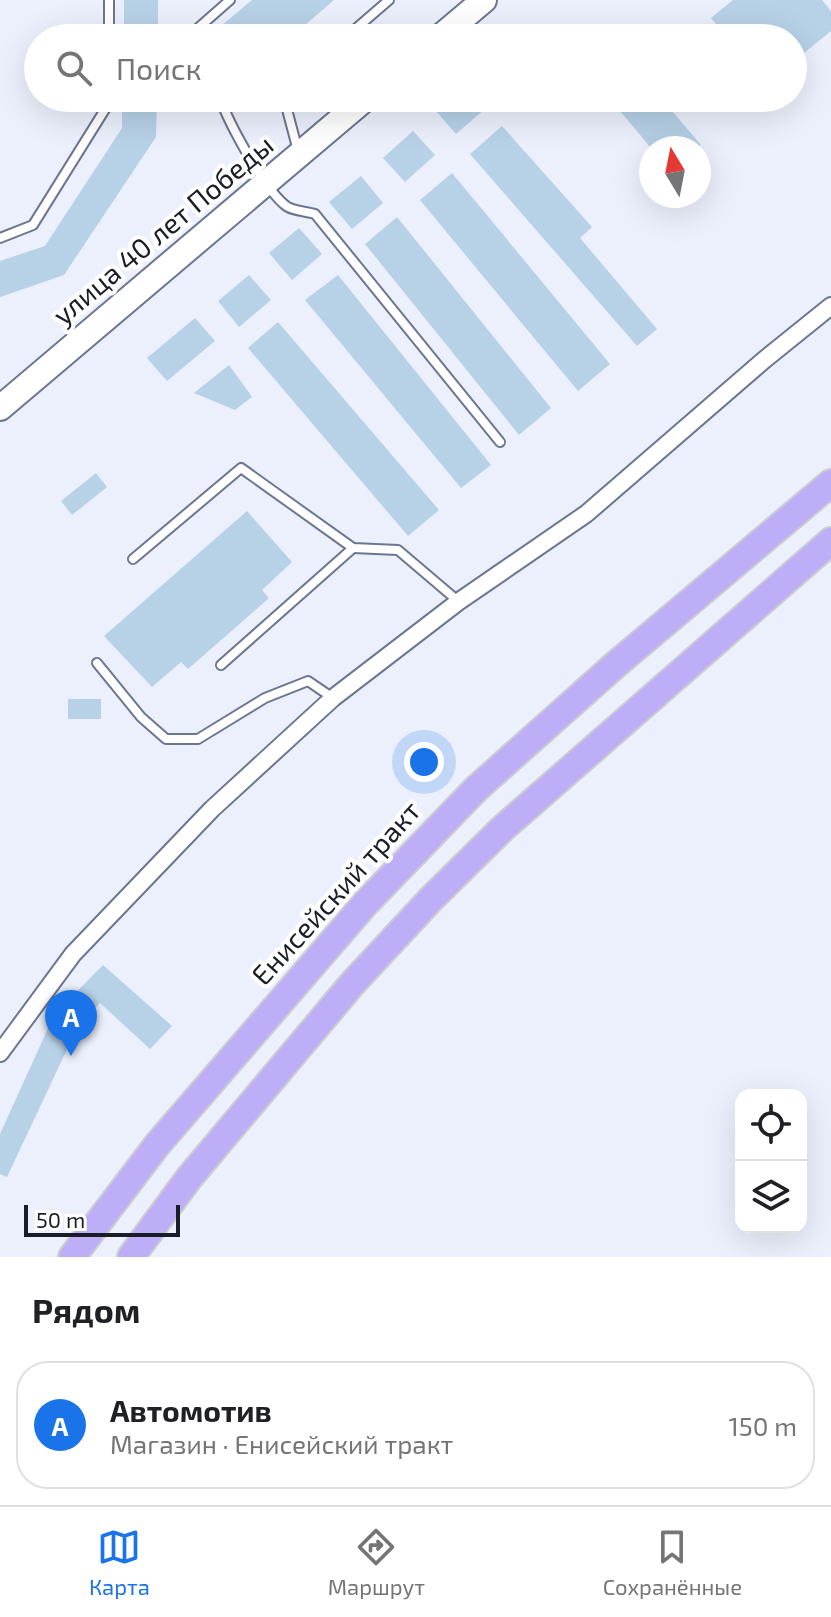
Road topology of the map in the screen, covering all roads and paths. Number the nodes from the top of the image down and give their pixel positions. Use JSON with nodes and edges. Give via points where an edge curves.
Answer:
{"nodes":[{"id":1,"x":109,"y":0,"type":"edge"},
{"id":2,"x":230,"y":0,"type":"edge"},
{"id":3,"x":389,"y":0,"type":"edge"},
{"id":4,"x":484,"y":0,"type":"edge"},
{"id":5,"x":109,"y":24,"type":"edge"},
{"id":6,"x":203,"y":24,"type":"edge"},
{"id":7,"x":361,"y":24,"type":"edge"},
{"id":8,"x":456,"y":24,"type":"edge"},
{"id":9,"x":103,"y":112,"type":"edge"},
{"id":10,"x":225,"y":112,"type":"edge"},
{"id":11,"x":288,"y":112,"type":"edge"},
{"id":12,"x":349,"y":112,"type":"edge"},
{"id":13,"x":299,"y":154,"type":"junction"},
{"id":14,"x":266,"y":181,"type":"junction"},
{"id":15,"x":0,"y":238,"type":"edge"},
{"id":16,"x":831,"y":306,"type":"edge"},
{"id":17,"x":0,"y":408,"type":"edge"},
{"id":18,"x":500,"y":442,"type":"dead end"},
{"id":19,"x":831,"y":483,"type":"edge"},
{"id":20,"x":831,"y":541,"type":"edge"},
{"id":21,"x":353,"y":548,"type":"junction"},
{"id":22,"x":133,"y":559,"type":"dead end"},
{"id":23,"x":458,"y":602,"type":"junction"},
{"id":24,"x":97,"y":663,"type":"dead end"},
{"id":25,"x":221,"y":665,"type":"dead end"},
{"id":26,"x":333,"y":698,"type":"junction"},
{"id":27,"x":0,"y":1053,"type":"edge"},
{"id":28,"x":72,"y":1257,"type":"edge"},
{"id":29,"x":131,"y":1257,"type":"edge"}],
"edges":[{"from":1,"to":5,"type":"lane"},
{"from":2,"to":6,"type":"lane"},
{"from":3,"to":7,"type":"lane"},
{"from":4,"to":8,"type":"street"},
{"from":9,"to":15,"type":"lane","via":[[33,225]]},
{"from":10,"to":14,"type":"lane"},
{"from":11,"to":13,"type":"lane"},
{"from":12,"to":13,"type":"street","name":"улица 40 лет Победы"},
{"from":13,"to":14,"type":"street","name":"улица 40 лет Победы"},
{"from":14,"to":17,"type":"street","name":"улица 40 лет Победы"},
{"from":14,"to":18,"type":"lane","via":[[286,207],[315,214]]},
{"from":16,"to":23,"type":"street","via":[[586,514]]},
{"from":19,"to":28,"type":"main road","name":"Енисейский тракт","via":[[465,800],[354,916],[157,1145]]},
{"from":20,"to":29,"type":"main road","via":[[502,829],[431,899],[199,1165]]},
{"from":21,"to":22,"type":"lane","via":[[241,468]]},
{"from":21,"to":23,"type":"lane","via":[[398,550]]},
{"from":21,"to":25,"type":"lane"},
{"from":23,"to":26,"type":"street"},
{"from":24,"to":26,"type":"lane","via":[[166,739],[198,739],[265,698],[308,681]]},
{"from":26,"to":27,"type":"street","via":[[212,809],[73,954]]}]}
